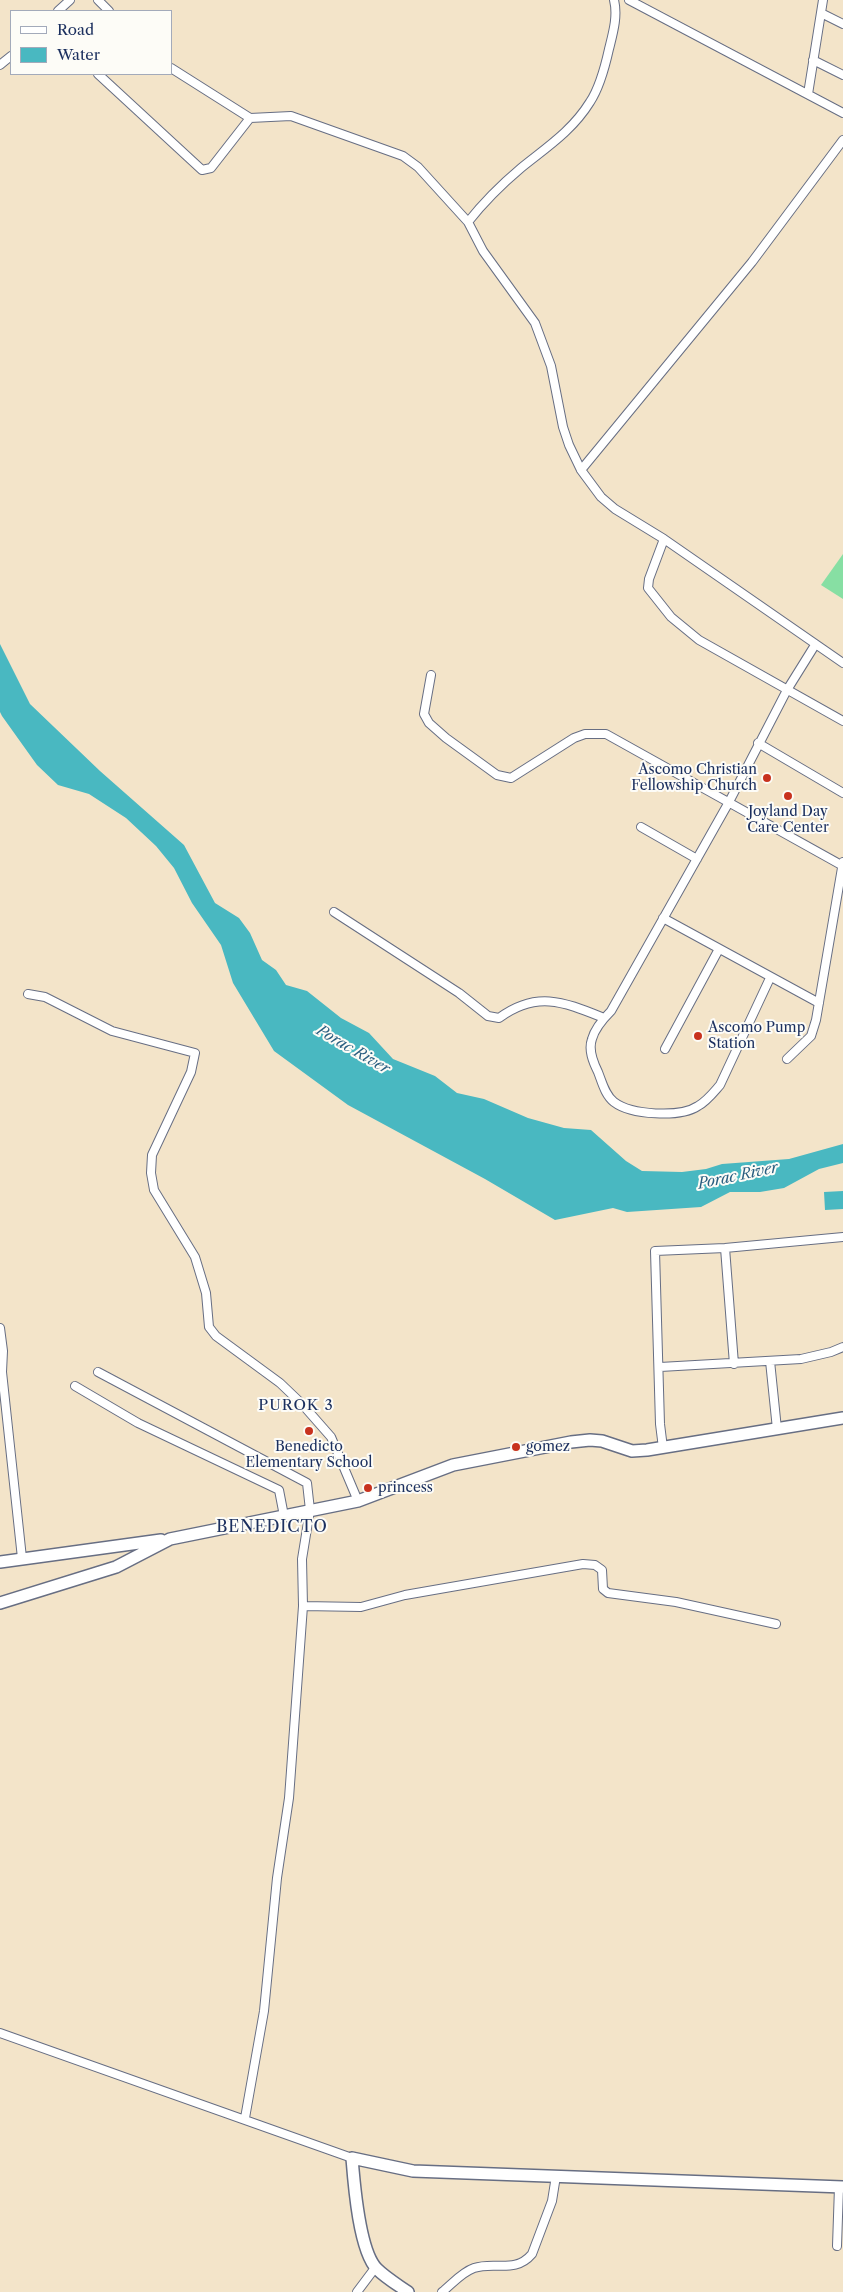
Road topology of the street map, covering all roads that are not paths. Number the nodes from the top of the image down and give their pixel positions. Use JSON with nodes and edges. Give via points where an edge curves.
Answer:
{"nodes":[{"id":1,"x":70,"y":0,"type":"edge"},
{"id":2,"x":98,"y":0,"type":"edge"},
{"id":3,"x":614,"y":0,"type":"edge"},
{"id":4,"x":629,"y":0,"type":"edge"},
{"id":5,"x":823,"y":0,"type":"edge"},
{"id":6,"x":59,"y":10,"type":"edge"},
{"id":7,"x":108,"y":10,"type":"edge"},
{"id":8,"x":821,"y":13,"type":"junction"},
{"id":9,"x":843,"y":24,"type":"edge"},
{"id":10,"x":813,"y":60,"type":"junction"},
{"id":11,"x":172,"y":69,"type":"edge"},
{"id":12,"x":99,"y":75,"type":"edge"},
{"id":13,"x":843,"y":75,"type":"edge"},
{"id":14,"x":808,"y":94,"type":"junction"},
{"id":15,"x":843,"y":113,"type":"edge"},
{"id":16,"x":250,"y":118,"type":"junction"},
{"id":17,"x":843,"y":140,"type":"edge"},
{"id":18,"x":468,"y":222,"type":"junction"},
{"id":19,"x":581,"y":470,"type":"junction"},
{"id":20,"x":664,"y":539,"type":"junction"},
{"id":21,"x":815,"y":644,"type":"junction"},
{"id":22,"x":843,"y":663,"type":"edge"},
{"id":23,"x":431,"y":675,"type":"dead end"},
{"id":24,"x":787,"y":690,"type":"junction"},
{"id":25,"x":843,"y":721,"type":"edge"},
{"id":26,"x":758,"y":743,"type":"junction"},
{"id":27,"x":843,"y":793,"type":"edge"},
{"id":28,"x":729,"y":802,"type":"junction"},
{"id":29,"x":641,"y":827,"type":"dead end"},
{"id":30,"x":697,"y":859,"type":"junction"},
{"id":31,"x":842,"y":864,"type":"edge"},
{"id":32,"x":334,"y":912,"type":"dead end"},
{"id":33,"x":663,"y":918,"type":"junction"},
{"id":34,"x":719,"y":949,"type":"junction"},
{"id":35,"x":770,"y":978,"type":"junction"},
{"id":36,"x":28,"y":994,"type":"dead end"},
{"id":37,"x":819,"y":1003,"type":"junction"},
{"id":38,"x":604,"y":1018,"type":"junction"},
{"id":39,"x":665,"y":1049,"type":"dead end"},
{"id":40,"x":787,"y":1059,"type":"dead end"},
{"id":41,"x":843,"y":1237,"type":"edge"},
{"id":42,"x":726,"y":1248,"type":"junction"},
{"id":43,"x":0,"y":1328,"type":"edge"},
{"id":44,"x":843,"y":1347,"type":"edge"},
{"id":45,"x":1,"y":1350,"type":"edge"},
{"id":46,"x":770,"y":1361,"type":"junction"},
{"id":47,"x":734,"y":1364,"type":"junction"},
{"id":48,"x":660,"y":1366,"type":"junction"},
{"id":49,"x":98,"y":1372,"type":"dead end"},
{"id":50,"x":75,"y":1386,"type":"dead end"},
{"id":51,"x":843,"y":1418,"type":"edge"},
{"id":52,"x":777,"y":1429,"type":"junction"},
{"id":53,"x":663,"y":1448,"type":"junction"},
{"id":54,"x":358,"y":1502,"type":"junction"},
{"id":55,"x":310,"y":1510,"type":"junction"},
{"id":56,"x":284,"y":1516,"type":"junction"},
{"id":57,"x":170,"y":1539,"type":"junction"},
{"id":58,"x":22,"y":1558,"type":"junction"},
{"id":59,"x":0,"y":1562,"type":"edge"},
{"id":60,"x":0,"y":1603,"type":"edge"},
{"id":61,"x":303,"y":1606,"type":"junction"},
{"id":62,"x":776,"y":1624,"type":"dead end"},
{"id":63,"x":0,"y":2033,"type":"edge"},
{"id":64,"x":245,"y":2118,"type":"junction"},
{"id":65,"x":352,"y":2158,"type":"junction"},
{"id":66,"x":556,"y":2176,"type":"junction"},
{"id":67,"x":841,"y":2187,"type":"edge"},
{"id":68,"x":837,"y":2246,"type":"dead end"},
{"id":69,"x":376,"y":2268,"type":"junction"},
{"id":70,"x":358,"y":2292,"type":"edge"},
{"id":71,"x":408,"y":2292,"type":"edge"},
{"id":72,"x":442,"y":2292,"type":"edge"}],
"edges":[{"from":1,"to":6,"type":"street"},
{"from":2,"to":7,"type":"street"},
{"from":3,"to":18,"type":"street","via":[[611,43],[604,71],[591,101],[555,143],[515,174]]},
{"from":4,"to":14,"type":"street"},
{"from":5,"to":8,"type":"street"},
{"from":8,"to":9,"type":"street"},
{"from":8,"to":10,"type":"street"},
{"from":10,"to":13,"type":"street"},
{"from":10,"to":14,"type":"street"},
{"from":11,"to":16,"type":"street"},
{"from":12,"to":16,"type":"street","via":[[202,170],[211,168]]},
{"from":14,"to":15,"type":"street"},
{"from":16,"to":18,"type":"street","via":[[291,116],[403,156],[418,167]]},
{"from":17,"to":19,"type":"street","via":[[752,262]]},
{"from":18,"to":19,"type":"street","via":[[483,251],[538,330],[551,366],[564,427]]},
{"from":19,"to":20,"type":"street","via":[[601,497],[615,509]]},
{"from":20,"to":21,"type":"street"},
{"from":20,"to":24,"type":"street","via":[[649,579],[648,588],[654,597],[671,617],[699,640]]},
{"from":21,"to":22,"type":"street"},
{"from":21,"to":24,"type":"street"},
{"from":23,"to":28,"type":"street","via":[[424,714],[429,723],[497,775],[511,778],[574,738],[585,734],[606,734]]},
{"from":24,"to":25,"type":"street"},
{"from":24,"to":26,"type":"street"},
{"from":26,"to":27,"type":"street"},
{"from":26,"to":28,"type":"street"},
{"from":28,"to":30,"type":"street"},
{"from":28,"to":31,"type":"street"},
{"from":29,"to":30,"type":"street"},
{"from":30,"to":33,"type":"street"},
{"from":31,"to":37,"type":"street"},
{"from":32,"to":38,"type":"street","via":[[459,993],[488,1016],[499,1018],[519,1006],[543,1000]]},
{"from":33,"to":34,"type":"street"},
{"from":33,"to":38,"type":"street"},
{"from":34,"to":35,"type":"street"},
{"from":34,"to":39,"type":"street"},
{"from":35,"to":37,"type":"street"},
{"from":35,"to":38,"type":"street","via":[[720,1085],[697,1107],[679,1113],[656,1114],[624,1107],[606,1093],[590,1051],[591,1040]]},
{"from":36,"to":54,"type":"street","via":[[45,997],[112,1031],[195,1053],[188,1080],[152,1155],[154,1190],[195,1257],[206,1293],[209,1327],[216,1336],[280,1383],[331,1437]]},
{"from":37,"to":40,"type":"street","via":[[810,1036]]},
{"from":41,"to":42,"type":"street"},
{"from":42,"to":47,"type":"street"},
{"from":42,"to":48,"type":"street","via":[[655,1251]]},
{"from":43,"to":45,"type":"street"},
{"from":44,"to":46,"type":"street","via":[[801,1359]]},
{"from":45,"to":58,"type":"street"},
{"from":46,"to":47,"type":"street"},
{"from":46,"to":52,"type":"street"},
{"from":47,"to":48,"type":"street"},
{"from":48,"to":53,"type":"street"},
{"from":49,"to":55,"type":"street","via":[[307,1483]]},
{"from":50,"to":56,"type":"street","via":[[138,1423],[279,1490]]},
{"from":51,"to":52,"type":"street"},
{"from":52,"to":53,"type":"street"},
{"from":53,"to":54,"type":"street","via":[[632,1451],[602,1441],[571,1442],[453,1465]]},
{"from":54,"to":55,"type":"street"},
{"from":55,"to":56,"type":"street"},
{"from":55,"to":61,"type":"street","via":[[302,1559]]},
{"from":56,"to":57,"type":"street"},
{"from":57,"to":58,"type":"street"},
{"from":57,"to":60,"type":"street","via":[[116,1567]]},
{"from":58,"to":59,"type":"street"},
{"from":61,"to":62,"type":"street","via":[[361,1607],[405,1595],[583,1564],[602,1570],[604,1589],[608,1593],[676,1602]]},
{"from":61,"to":64,"type":"street","via":[[289,1798],[277,1878],[264,2011]]},
{"from":63,"to":64,"type":"street"},
{"from":64,"to":65,"type":"street"},
{"from":65,"to":66,"type":"street","via":[[413,2171]]},
{"from":65,"to":69,"type":"street","via":[[357,2214]]},
{"from":66,"to":67,"type":"street"},
{"from":66,"to":72,"type":"street","via":[[552,2201],[532,2254],[526,2261],[505,2267],[476,2267]]},
{"from":67,"to":68,"type":"street"},
{"from":69,"to":70,"type":"street"},
{"from":69,"to":71,"type":"street"}]}
